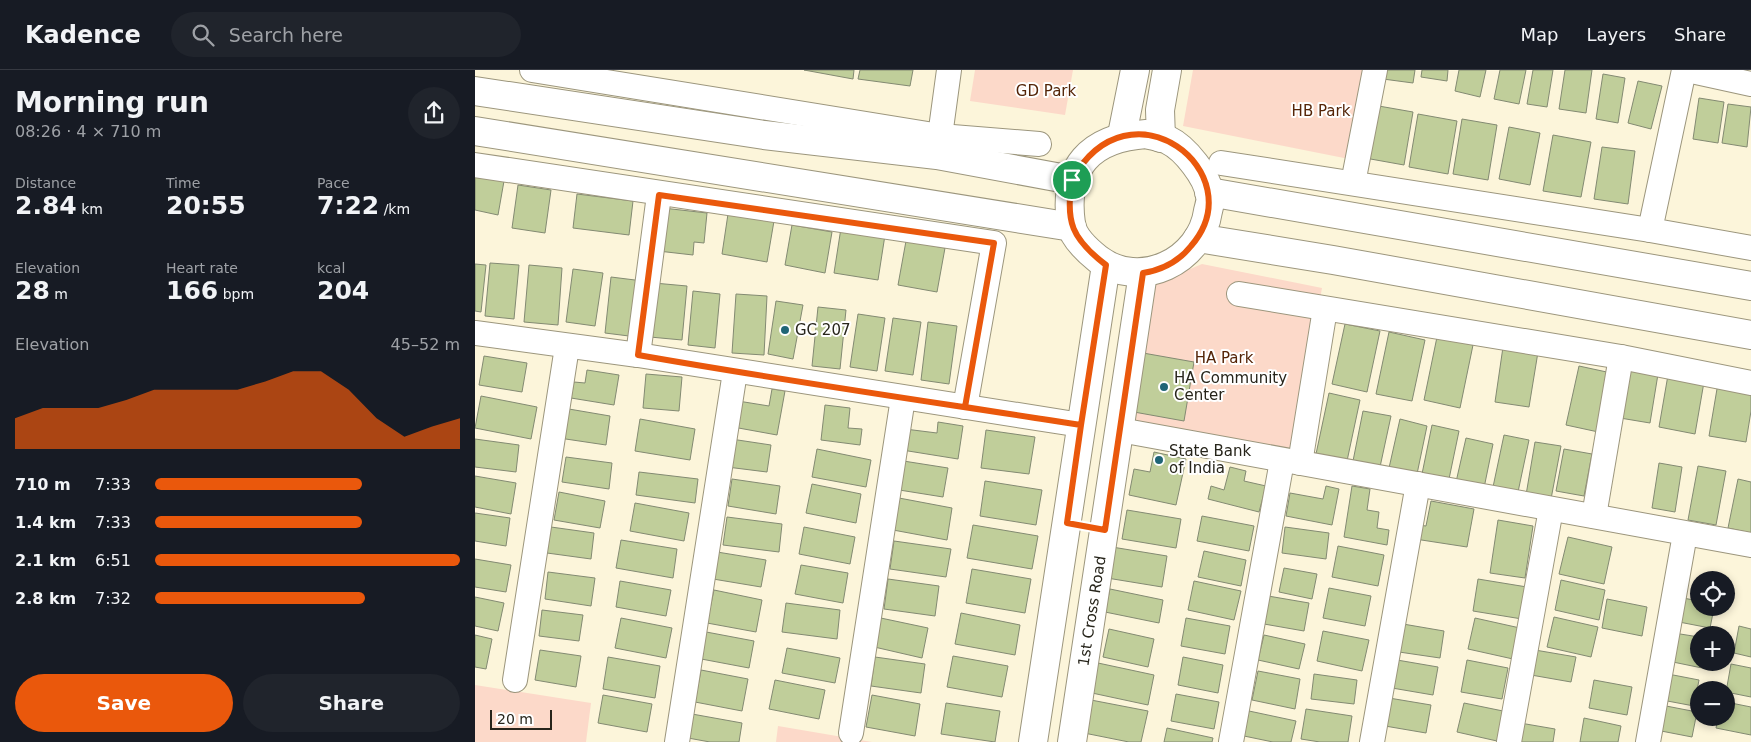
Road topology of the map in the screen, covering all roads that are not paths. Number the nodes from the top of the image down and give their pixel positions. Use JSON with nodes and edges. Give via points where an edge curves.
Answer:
{"nodes":[{"id":1,"x":532,"y":70,"type":"edge"},
{"id":2,"x":949,"y":70,"type":"edge"},
{"id":3,"x":1135,"y":70,"type":"edge"},
{"id":4,"x":1167,"y":70,"type":"edge"},
{"id":5,"x":1375,"y":70,"type":"edge"},
{"id":6,"x":1686,"y":70,"type":"edge"},
{"id":7,"x":601,"y":76,"type":"edge"},
{"id":8,"x":1747,"y":79,"type":"edge"},
{"id":9,"x":475,"y":91,"type":"edge"},
{"id":10,"x":475,"y":131,"type":"edge"},
{"id":11,"x":1123,"y":135,"type":"junction"},
{"id":12,"x":940,"y":136,"type":"junction"},
{"id":13,"x":1161,"y":138,"type":"junction"},
{"id":14,"x":1039,"y":144,"type":"dead end"},
{"id":15,"x":1221,"y":164,"type":"dead end"},
{"id":16,"x":475,"y":165,"type":"edge"},
{"id":17,"x":1072,"y":180,"type":"junction"},
{"id":18,"x":1353,"y":183,"type":"junction"},
{"id":19,"x":1209,"y":192,"type":"junction"},
{"id":20,"x":659,"y":195,"type":"junction"},
{"id":21,"x":1072,"y":227,"type":"junction"},
{"id":22,"x":1650,"y":230,"type":"junction"},
{"id":23,"x":1198,"y":238,"type":"junction"},
{"id":24,"x":1751,"y":248,"type":"edge"},
{"id":25,"x":1106,"y":265,"type":"junction"},
{"id":26,"x":1143,"y":273,"type":"junction"},
{"id":27,"x":1751,"y":286,"type":"edge"},
{"id":28,"x":1239,"y":294,"type":"dead end"},
{"id":29,"x":1325,"y":309,"type":"junction"},
{"id":30,"x":475,"y":333,"type":"edge"},
{"id":31,"x":1751,"y":335,"type":"edge"},
{"id":32,"x":567,"y":347,"type":"junction"},
{"id":33,"x":638,"y":355,"type":"junction"},
{"id":34,"x":1621,"y":357,"type":"junction"},
{"id":35,"x":735,"y":372,"type":"junction"},
{"id":36,"x":1751,"y":383,"type":"edge"},
{"id":37,"x":903,"y":398,"type":"junction"},
{"id":38,"x":965,"y":407,"type":"junction"},
{"id":39,"x":1081,"y":425,"type":"junction"},
{"id":40,"x":1120,"y":430,"type":"junction"},
{"id":41,"x":1291,"y":462,"type":"junction"},
{"id":42,"x":1418,"y":484,"type":"junction"},
{"id":43,"x":1551,"y":509,"type":"junction"},
{"id":44,"x":1594,"y":516,"type":"junction"},
{"id":45,"x":1067,"y":523,"type":"junction"},
{"id":46,"x":1105,"y":530,"type":"junction"},
{"id":47,"x":1685,"y":534,"type":"junction"},
{"id":48,"x":1751,"y":545,"type":"edge"},
{"id":49,"x":515,"y":680,"type":"dead end"},
{"id":50,"x":851,"y":733,"type":"dead end"},
{"id":51,"x":677,"y":742,"type":"edge"},
{"id":52,"x":1033,"y":742,"type":"edge"},
{"id":53,"x":1073,"y":742,"type":"edge"},
{"id":54,"x":1231,"y":742,"type":"edge"},
{"id":55,"x":1372,"y":742,"type":"edge"},
{"id":56,"x":1509,"y":742,"type":"edge"},
{"id":57,"x":1648,"y":742,"type":"edge"}],
"edges":[{"from":1,"to":7,"type":"street"},
{"from":2,"to":12,"type":"street"},
{"from":3,"to":11,"type":"main road"},
{"from":4,"to":13,"type":"main road","via":[[1160,110]]},
{"from":5,"to":18,"type":"street"},
{"from":6,"to":8,"type":"street"},
{"from":6,"to":22,"type":"street"},
{"from":7,"to":12,"type":"street"},
{"from":9,"to":17,"type":"main road","via":[[764,135],[937,155]]},
{"from":10,"to":21,"type":"main road"},
{"from":11,"to":13,"type":"main road","via":[[1146,134]]},
{"from":11,"to":17,"type":"main road","via":[[1099,145],[1082,162]]},
{"from":12,"to":14,"type":"street"},
{"from":13,"to":19,"type":"main road","via":[[1169,140],[1188,155]]},
{"from":15,"to":18,"type":"street"},
{"from":16,"to":20,"type":"street"},
{"from":17,"to":21,"type":"main road","via":[[1069,206]]},
{"from":18,"to":22,"type":"street"},
{"from":19,"to":23,"type":"main road","via":[[1207,221]]},
{"from":19,"to":27,"type":"main road"},
{"from":20,"to":33,"type":"street"},
{"from":20,"to":38,"type":"street","via":[[994,243]]},
{"from":21,"to":25,"type":"main road","via":[[1087,250]]},
{"from":22,"to":24,"type":"street"},
{"from":23,"to":26,"type":"main road","via":[[1183,257],[1162,269]]},
{"from":23,"to":31,"type":"main road"},
{"from":25,"to":26,"type":"main road"},
{"from":25,"to":39,"type":"main road"},
{"from":26,"to":40,"type":"main road","name":"1st Cross Road"},
{"from":28,"to":29,"type":"street"},
{"from":29,"to":34,"type":"street"},
{"from":29,"to":41,"type":"street"},
{"from":30,"to":32,"type":"street"},
{"from":32,"to":33,"type":"street"},
{"from":32,"to":49,"type":"street"},
{"from":33,"to":35,"type":"street"},
{"from":34,"to":36,"type":"street"},
{"from":34,"to":44,"type":"street"},
{"from":35,"to":37,"type":"street"},
{"from":35,"to":51,"type":"street"},
{"from":37,"to":38,"type":"street"},
{"from":37,"to":50,"type":"street"},
{"from":38,"to":39,"type":"street"},
{"from":39,"to":45,"type":"main road"},
{"from":40,"to":41,"type":"street"},
{"from":40,"to":46,"type":"main road","name":"1st Cross Road"},
{"from":41,"to":42,"type":"street"},
{"from":41,"to":54,"type":"street"},
{"from":42,"to":43,"type":"street"},
{"from":42,"to":55,"type":"street"},
{"from":43,"to":44,"type":"street"},
{"from":43,"to":56,"type":"street"},
{"from":44,"to":47,"type":"street"},
{"from":45,"to":46,"type":"main road"},
{"from":45,"to":52,"type":"main road"},
{"from":46,"to":53,"type":"main road","name":"1st Cross Road"},
{"from":47,"to":48,"type":"street"},
{"from":47,"to":57,"type":"street"}]}
